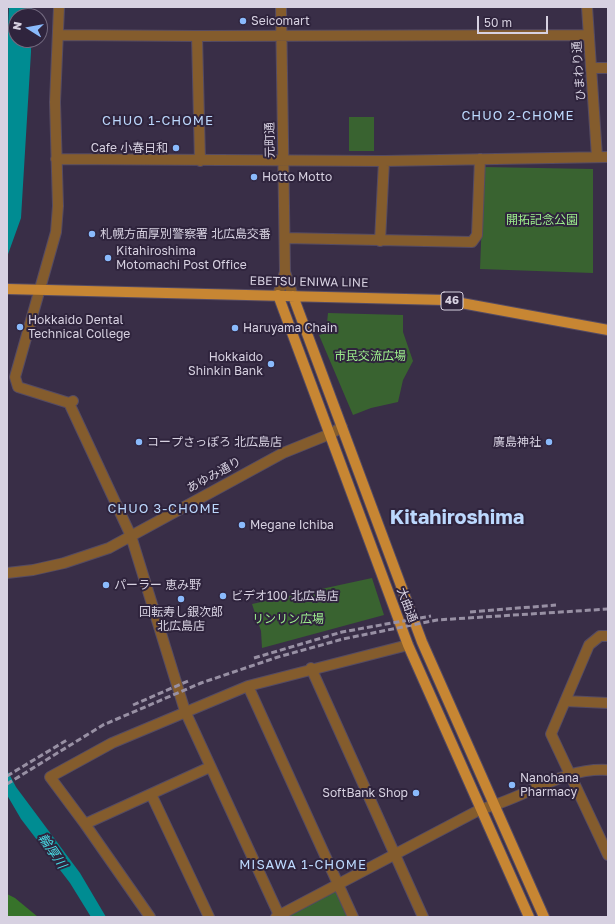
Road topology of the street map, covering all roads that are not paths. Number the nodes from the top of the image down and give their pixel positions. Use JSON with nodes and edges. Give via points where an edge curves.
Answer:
{"nodes":[{"id":1,"x":59,"y":7,"type":"edge"},
{"id":2,"x":281,"y":7,"type":"edge"},
{"id":3,"x":587,"y":7,"type":"edge"},
{"id":4,"x":58,"y":35,"type":"junction"},
{"id":5,"x":282,"y":35,"type":"junction"},
{"id":6,"x":589,"y":35,"type":"junction"},
{"id":7,"x":197,"y":36,"type":"junction"},
{"id":8,"x":592,"y":68,"type":"junction"},
{"id":9,"x":608,"y":68,"type":"edge"},
{"id":10,"x":597,"y":157,"type":"junction"},
{"id":11,"x":608,"y":157,"type":"edge"},
{"id":12,"x":56,"y":159,"type":"junction"},
{"id":13,"x":480,"y":159,"type":"junction"},
{"id":14,"x":284,"y":160,"type":"junction"},
{"id":15,"x":200,"y":161,"type":"junction"},
{"id":16,"x":384,"y":161,"type":"junction"},
{"id":17,"x":285,"y":238,"type":"junction"},
{"id":18,"x":380,"y":241,"type":"junction"},
{"id":19,"x":285,"y":272,"type":"junction"},
{"id":20,"x":9,"y":289,"type":"edge"},
{"id":21,"x":40,"y":289,"type":"junction"},
{"id":22,"x":278,"y":295,"type":"junction"},
{"id":23,"x":294,"y":296,"type":"junction"},
{"id":24,"x":608,"y":330,"type":"edge"},
{"id":25,"x":342,"y":427,"type":"junction"},
{"id":26,"x":330,"y":434,"type":"junction"},
{"id":27,"x":131,"y":536,"type":"junction"},
{"id":28,"x":7,"y":572,"type":"edge"},
{"id":29,"x":608,"y":636,"type":"edge"},
{"id":30,"x":408,"y":645,"type":"junction"},
{"id":31,"x":311,"y":668,"type":"junction"},
{"id":32,"x":248,"y":686,"type":"junction"},
{"id":33,"x":565,"y":701,"type":"junction"},
{"id":34,"x":608,"y":703,"type":"edge"},
{"id":35,"x":185,"y":711,"type":"junction"},
{"id":36,"x":210,"y":767,"type":"junction"},
{"id":37,"x":608,"y":770,"type":"edge"},
{"id":38,"x":570,"y":774,"type":"junction"},
{"id":39,"x":151,"y":794,"type":"junction"},
{"id":40,"x":495,"y":806,"type":"junction"},
{"id":41,"x":480,"y":809,"type":"junction"},
{"id":42,"x":85,"y":824,"type":"junction"},
{"id":43,"x":394,"y":854,"type":"junction"},
{"id":44,"x":608,"y":855,"type":"edge"},
{"id":45,"x":338,"y":884,"type":"junction"},
{"id":46,"x":278,"y":916,"type":"edge"},
{"id":47,"x":150,"y":917,"type":"edge"},
{"id":48,"x":209,"y":917,"type":"edge"},
{"id":49,"x":353,"y":917,"type":"edge"},
{"id":50,"x":423,"y":917,"type":"edge"},
{"id":51,"x":529,"y":917,"type":"edge"},
{"id":52,"x":544,"y":917,"type":"edge"}],
"edges":[{"from":1,"to":4,"type":"street"},
{"from":2,"to":5,"type":"street","name":"元町通"},
{"from":3,"to":6,"type":"street","name":"ひまわり通"},
{"from":4,"to":7,"type":"street"},
{"from":4,"to":12,"type":"street"},
{"from":5,"to":6,"type":"street"},
{"from":5,"to":7,"type":"street"},
{"from":5,"to":14,"type":"street","name":"元町通"},
{"from":6,"to":8,"type":"street","name":"ひまわり通"},
{"from":7,"to":15,"type":"street"},
{"from":8,"to":9,"type":"street"},
{"from":8,"to":10,"type":"street","name":"ひまわり通"},
{"from":10,"to":11,"type":"street"},
{"from":10,"to":13,"type":"street"},
{"from":12,"to":15,"type":"street"},
{"from":12,"to":21,"type":"street","via":[[56,232]]},
{"from":13,"to":16,"type":"street"},
{"from":13,"to":18,"type":"street","via":[[477,235],[472,242]]},
{"from":14,"to":15,"type":"street"},
{"from":14,"to":16,"type":"street"},
{"from":14,"to":17,"type":"street","name":"元町通"},
{"from":16,"to":18,"type":"street"},
{"from":17,"to":18,"type":"street"},
{"from":17,"to":19,"type":"street","name":"元町通"},
{"from":19,"to":22,"type":"street"},
{"from":19,"to":23,"type":"street"},
{"from":20,"to":21,"type":"main road","name":"EBETSU ENIWA LINE","number":"46"},
{"from":21,"to":22,"type":"main road","name":"EBETSU ENIWA LINE","number":"46"},
{"from":21,"to":27,"type":"street","via":[[15,377],[18,387],[71,402]]},
{"from":22,"to":23,"type":"main road","name":"EBETSU ENIWA LINE","number":"46"},
{"from":22,"to":26,"type":"main road","name":"大曲通"},
{"from":23,"to":24,"type":"main road","name":"EBETSU ENIWA LINE","number":"46","via":[[445,300]]},
{"from":23,"to":25,"type":"main road","name":"大曲通"},
{"from":25,"to":26,"type":"street","name":"あゆみ通り"},
{"from":25,"to":40,"type":"main road","name":"大曲通","via":[[422,642]]},
{"from":26,"to":27,"type":"street","name":"あゆみ通り","via":[[283,452]]},
{"from":26,"to":30,"type":"main road","name":"大曲通"},
{"from":27,"to":28,"type":"street","name":"あゆみ通り","via":[[109,548],[64,563],[33,570]]},
{"from":27,"to":35,"type":"street"},
{"from":29,"to":33,"type":"street","via":[[600,636],[589,645]]},
{"from":30,"to":31,"type":"street"},
{"from":30,"to":41,"type":"main road","name":"大曲通"},
{"from":31,"to":32,"type":"street"},
{"from":31,"to":43,"type":"street"},
{"from":32,"to":35,"type":"street"},
{"from":32,"to":45,"type":"street"},
{"from":33,"to":34,"type":"street"},
{"from":33,"to":38,"type":"street","via":[[551,734]]},
{"from":35,"to":36,"type":"street"},
{"from":35,"to":42,"type":"street","via":[[112,743],[50,777]]},
{"from":36,"to":39,"type":"street"},
{"from":36,"to":46,"type":"street"},
{"from":37,"to":38,"type":"street","via":[[594,769]]},
{"from":38,"to":40,"type":"street"},
{"from":38,"to":44,"type":"street"},
{"from":39,"to":42,"type":"street"},
{"from":39,"to":48,"type":"street"},
{"from":40,"to":41,"type":"street"},
{"from":40,"to":52,"type":"main road","name":"大曲通"},
{"from":41,"to":43,"type":"street"},
{"from":41,"to":51,"type":"main road","name":"大曲通"},
{"from":42,"to":47,"type":"street"},
{"from":43,"to":45,"type":"street"},
{"from":43,"to":50,"type":"street"},
{"from":45,"to":46,"type":"street"},
{"from":45,"to":49,"type":"street"}]}
